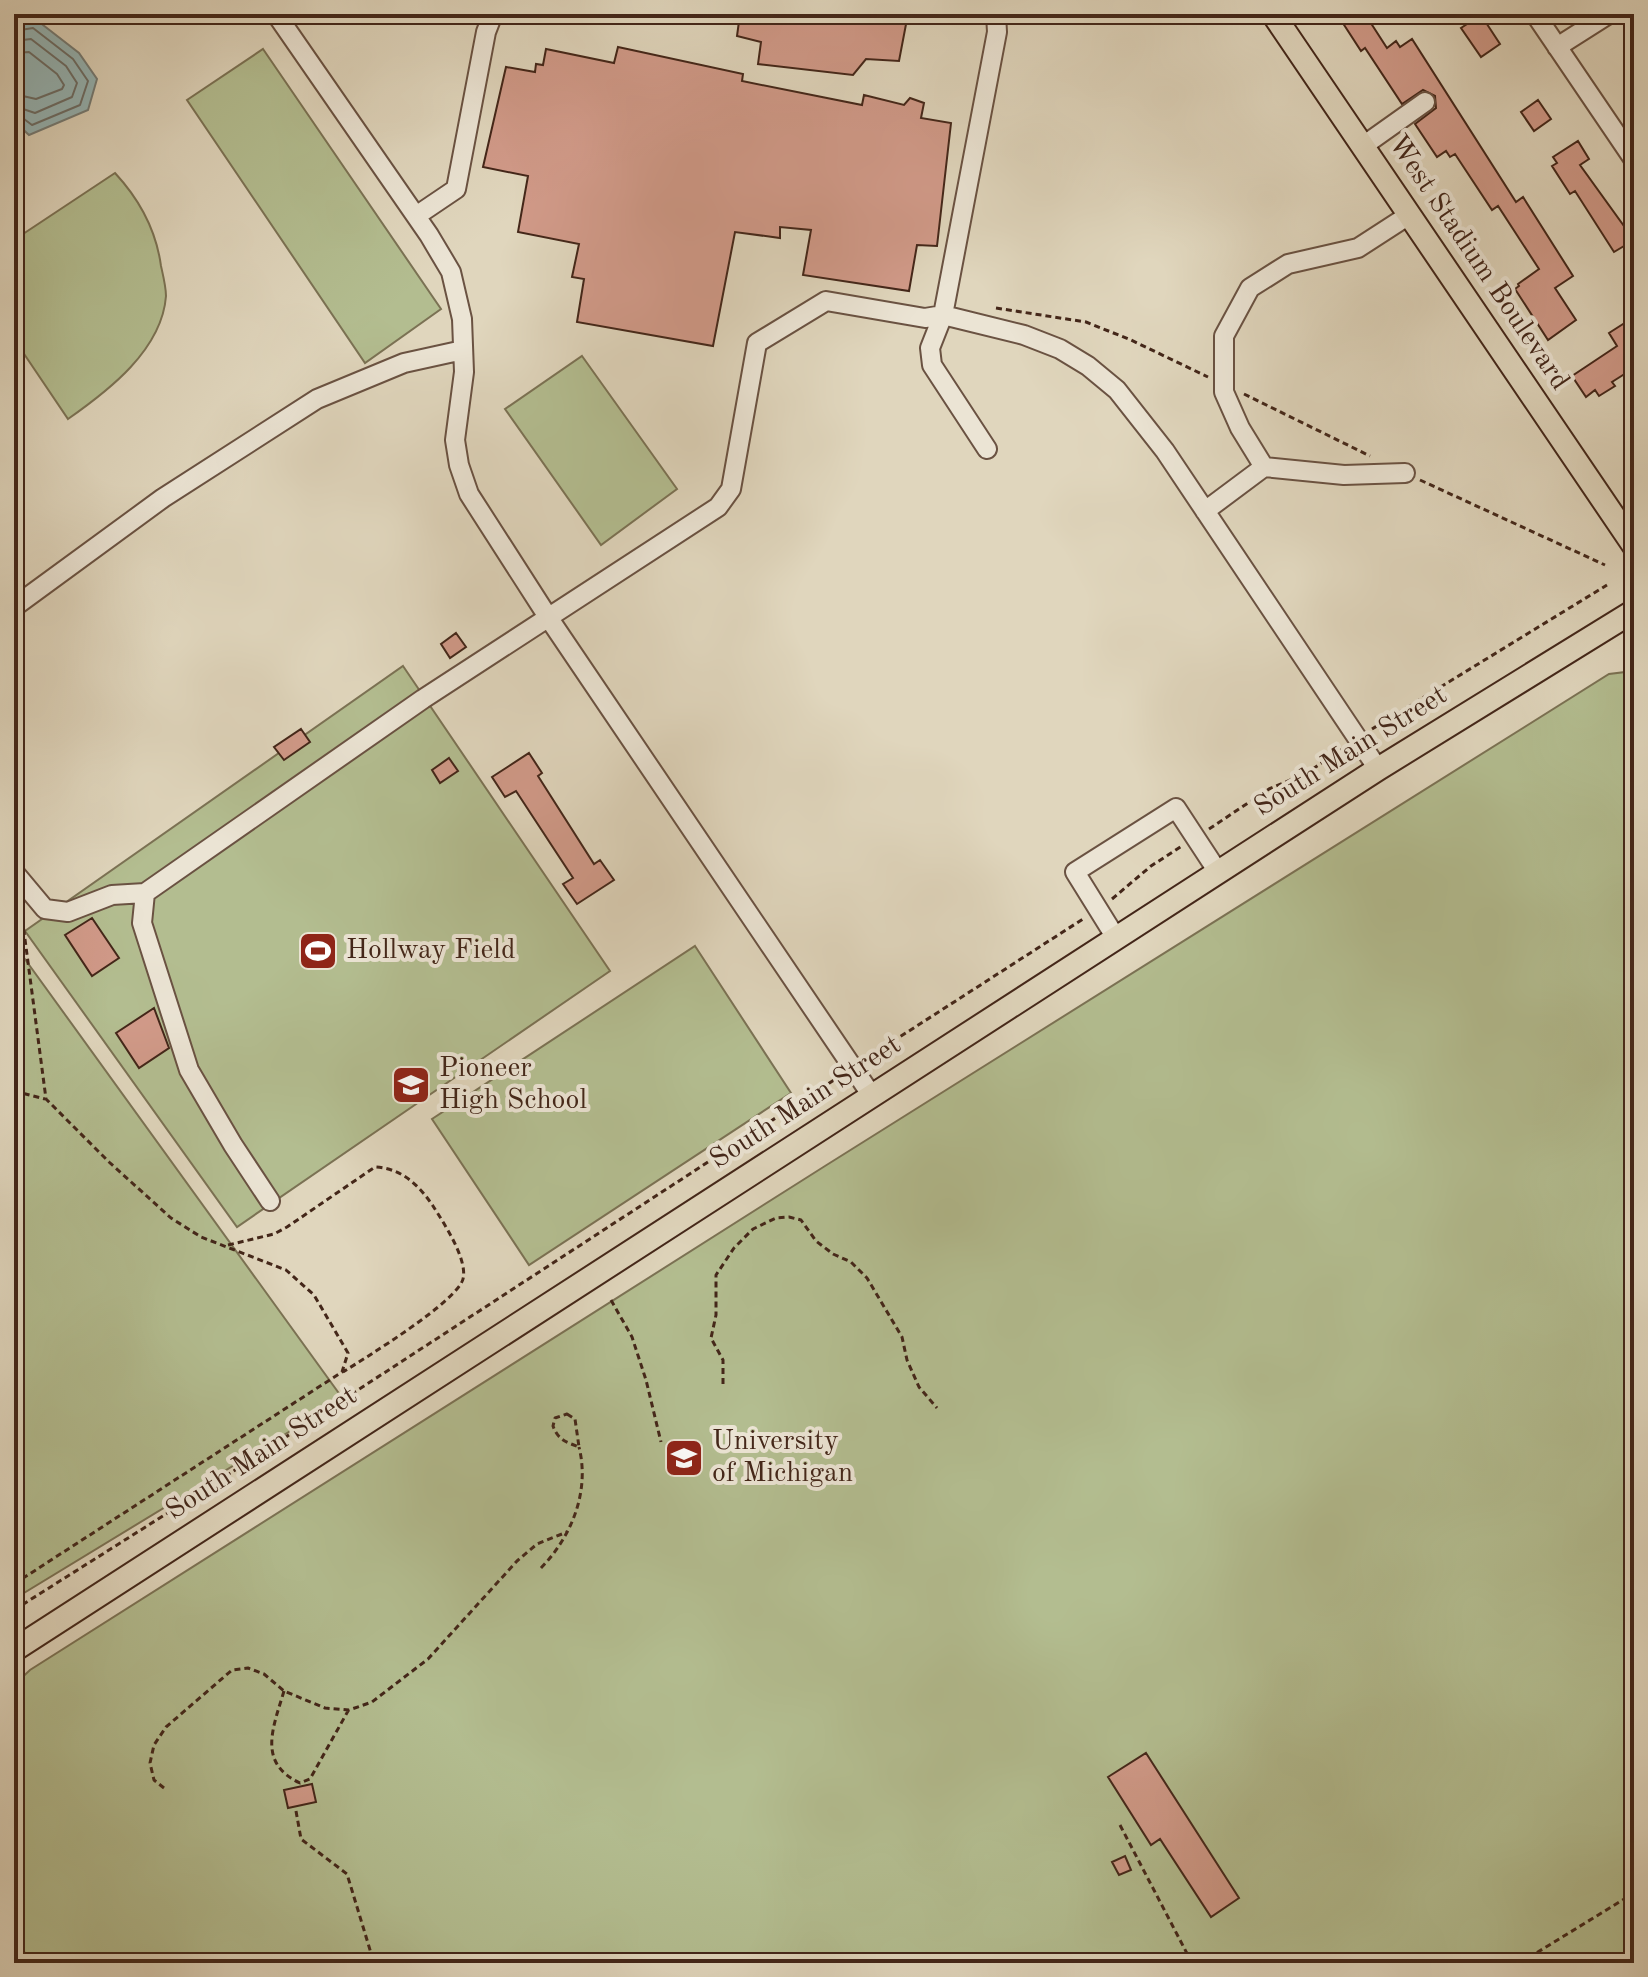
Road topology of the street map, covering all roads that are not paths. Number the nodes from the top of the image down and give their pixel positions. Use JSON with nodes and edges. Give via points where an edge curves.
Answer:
{"nodes":[{"id":1,"x":277,"y":14,"type":"edge"},
{"id":2,"x":493,"y":14,"type":"edge"},
{"id":3,"x":1007,"y":14,"type":"edge"},
{"id":4,"x":1273,"y":14,"type":"edge"},
{"id":5,"x":1535,"y":14,"type":"edge"},
{"id":6,"x":1609,"y":14,"type":"edge"},
{"id":7,"x":996,"y":23,"type":"edge"},
{"id":8,"x":1557,"y":47,"type":"junction"},
{"id":9,"x":1425,"y":102,"type":"dead end"},
{"id":10,"x":1363,"y":146,"type":"junction"},
{"id":11,"x":1634,"y":160,"type":"edge"},
{"id":12,"x":1409,"y":215,"type":"junction"},
{"id":13,"x":416,"y":216,"type":"junction"},
{"id":14,"x":943,"y":315,"type":"junction"},
{"id":15,"x":463,"y":350,"type":"junction"},
{"id":16,"x":987,"y":449,"type":"dead end"},
{"id":17,"x":1264,"y":467,"type":"junction"},
{"id":18,"x":1405,"y":473,"type":"road end"},
{"id":19,"x":1205,"y":511,"type":"junction"},
{"id":20,"x":1634,"y":546,"type":"edge"},
{"id":21,"x":14,"y":607,"type":"edge"},
{"id":22,"x":1634,"y":611,"type":"edge"},
{"id":23,"x":548,"y":617,"type":"junction"},
{"id":24,"x":1378,"y":769,"type":"junction"},
{"id":25,"x":14,"y":872,"type":"edge"},
{"id":26,"x":1218,"y":872,"type":"junction"},
{"id":27,"x":145,"y":893,"type":"junction"},
{"id":28,"x":1116,"y":938,"type":"junction"},
{"id":29,"x":872,"y":1096,"type":"junction"},
{"id":30,"x":270,"y":1201,"type":"dead end"},
{"id":31,"x":14,"y":1650,"type":"edge"}],
"edges":[{"from":1,"to":13,"type":"street"},
{"from":2,"to":13,"type":"street","via":[[456,189]]},
{"from":3,"to":7,"type":"street"},
{"from":4,"to":10,"type":"main road","name":"West Stadium Boulevard"},
{"from":5,"to":8,"type":"street"},
{"from":6,"to":8,"type":"street"},
{"from":7,"to":14,"type":"street"},
{"from":8,"to":11,"type":"street"},
{"from":9,"to":10,"type":"street"},
{"from":10,"to":12,"type":"main road","name":"West Stadium Boulevard"},
{"from":12,"to":17,"type":"street","via":[[1358,248],[1288,264],[1250,288],[1224,336],[1224,392]]},
{"from":12,"to":20,"type":"main road","name":"West Stadium Boulevard"},
{"from":13,"to":15,"type":"street","via":[[451,272]]},
{"from":14,"to":16,"type":"street","via":[[930,348],[932,365]]},
{"from":14,"to":19,"type":"street","via":[[1024,335],[1088,366],[1117,390]]},
{"from":14,"to":23,"type":"street","via":[[925,318],[826,301],[757,343],[731,489],[718,507]]},
{"from":15,"to":21,"type":"street","via":[[404,363],[317,399],[163,498]]},
{"from":15,"to":23,"type":"street","via":[[455,440],[459,465],[469,494]]},
{"from":17,"to":18,"type":"street","via":[[1344,475]]},
{"from":17,"to":19,"type":"street"},
{"from":19,"to":24,"type":"street"},
{"from":22,"to":24,"type":"main road","name":"South Main Street"},
{"from":23,"to":27,"type":"street"},
{"from":23,"to":29,"type":"street"},
{"from":24,"to":26,"type":"main road","name":"South Main Street"},
{"from":25,"to":27,"type":"street","via":[[45,909],[68,912],[112,895]]},
{"from":26,"to":28,"type":"main road","name":"South Main Street"},
{"from":26,"to":28,"type":"street","via":[[1176,808],[1075,872]]},
{"from":27,"to":30,"type":"street","via":[[142,923],[189,1070]]},
{"from":28,"to":29,"type":"main road","name":"South Main Street"},
{"from":29,"to":31,"type":"main road","name":"South Main Street"}]}
